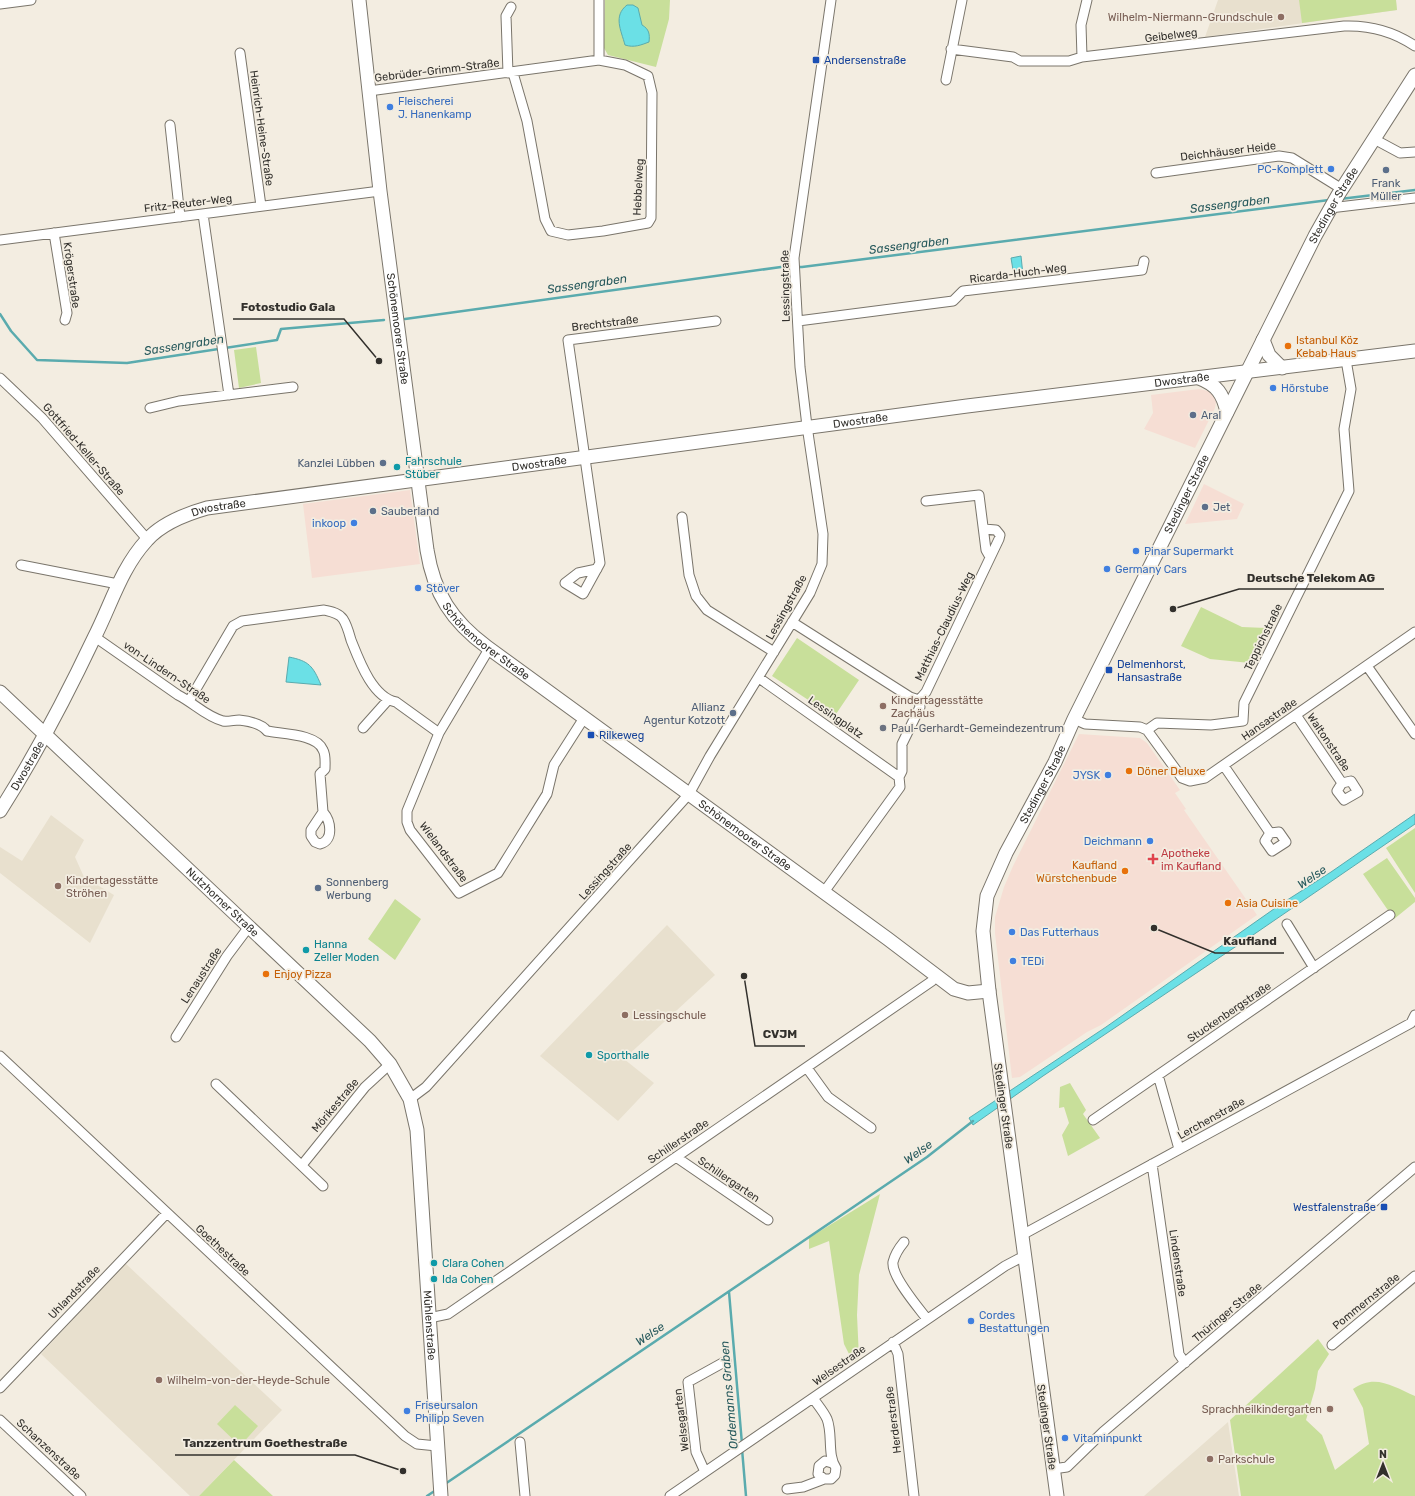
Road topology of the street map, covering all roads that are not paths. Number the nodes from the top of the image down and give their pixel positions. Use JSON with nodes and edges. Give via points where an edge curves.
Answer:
{"nodes":[{"id":1,"x":31,"y":0,"type":"edge"},
{"id":2,"x":359,"y":0,"type":"edge"},
{"id":3,"x":599,"y":0,"type":"edge"},
{"id":4,"x":831,"y":0,"type":"edge"},
{"id":5,"x":962,"y":0,"type":"edge"},
{"id":6,"x":1087,"y":0,"type":"edge"},
{"id":7,"x":0,"y":4,"type":"edge"},
{"id":8,"x":511,"y":7,"type":"dead end"},
{"id":9,"x":1415,"y":46,"type":"edge"},
{"id":10,"x":951,"y":50,"type":"junction"},
{"id":11,"x":240,"y":54,"type":"dead end"},
{"id":12,"x":1082,"y":58,"type":"junction"},
{"id":13,"x":599,"y":60,"type":"junction"},
{"id":14,"x":511,"y":73,"type":"junction"},
{"id":15,"x":1415,"y":75,"type":"edge"},
{"id":16,"x":946,"y":80,"type":"dead end"},
{"id":17,"x":369,"y":91,"type":"junction"},
{"id":18,"x":170,"y":125,"type":"dead end"},
{"id":19,"x":1374,"y":139,"type":"junction"},
{"id":20,"x":1415,"y":152,"type":"edge"},
{"id":21,"x":1156,"y":173,"type":"dead end"},
{"id":22,"x":380,"y":191,"type":"junction"},
{"id":23,"x":1415,"y":198,"type":"edge"},
{"id":24,"x":1336,"y":199,"type":"junction"},
{"id":25,"x":261,"y":206,"type":"junction"},
{"id":26,"x":203,"y":214,"type":"junction"},
{"id":27,"x":180,"y":217,"type":"junction"},
{"id":28,"x":54,"y":233,"type":"junction"},
{"id":29,"x":0,"y":240,"type":"edge"},
{"id":30,"x":1144,"y":261,"type":"dead end"},
{"id":31,"x":65,"y":320,"type":"dead end"},
{"id":32,"x":716,"y":321,"type":"dead end"},
{"id":33,"x":798,"y":321,"type":"junction"},
{"id":34,"x":1263,"y":340,"type":"junction"},
{"id":35,"x":1415,"y":351,"type":"edge"},
{"id":36,"x":1346,"y":360,"type":"junction"},
{"id":37,"x":1282,"y":368,"type":"junction"},
{"id":38,"x":1247,"y":373,"type":"junction"},
{"id":39,"x":0,"y":378,"type":"edge"},
{"id":40,"x":1199,"y":378,"type":"junction"},
{"id":41,"x":293,"y":387,"type":"dead end"},
{"id":42,"x":229,"y":395,"type":"junction"},
{"id":43,"x":150,"y":408,"type":"dead end"},
{"id":44,"x":1227,"y":412,"type":"junction"},
{"id":45,"x":807,"y":426,"type":"junction"},
{"id":46,"x":585,"y":457,"type":"junction"},
{"id":47,"x":417,"y":480,"type":"junction"},
{"id":48,"x":926,"y":501,"type":"dead end"},
{"id":49,"x":682,"y":517,"type":"dead end"},
{"id":50,"x":984,"y":529,"type":"junction"},
{"id":51,"x":147,"y":539,"type":"junction"},
{"id":52,"x":990,"y":557,"type":"junction"},
{"id":53,"x":20,"y":565,"type":"dead end"},
{"id":54,"x":597,"y":569,"type":"dead end"},
{"id":55,"x":118,"y":584,"type":"junction"},
{"id":56,"x":792,"y":622,"type":"junction"},
{"id":57,"x":1415,"y":632,"type":"edge"},
{"id":58,"x":95,"y":637,"type":"junction"},
{"id":59,"x":489,"y":649,"type":"junction"},
{"id":60,"x":774,"y":652,"type":"junction"},
{"id":61,"x":1367,"y":666,"type":"junction"},
{"id":62,"x":759,"y":678,"type":"junction"},
{"id":63,"x":0,"y":692,"type":"edge"},
{"id":64,"x":388,"y":700,"type":"junction"},
{"id":65,"x":919,"y":700,"type":"junction"},
{"id":66,"x":189,"y":701,"type":"junction"},
{"id":67,"x":1296,"y":715,"type":"junction"},
{"id":68,"x":584,"y":718,"type":"junction"},
{"id":69,"x":1074,"y":719,"type":"junction"},
{"id":70,"x":1243,"y":721,"type":"joint"},
{"id":71,"x":363,"y":728,"type":"dead end"},
{"id":72,"x":1147,"y":730,"type":"junction"},
{"id":73,"x":439,"y":733,"type":"junction"},
{"id":74,"x":45,"y":734,"type":"junction"},
{"id":75,"x":1415,"y":734,"type":"edge"},
{"id":76,"x":1224,"y":766,"type":"junction"},
{"id":77,"x":899,"y":777,"type":"junction"},
{"id":78,"x":1342,"y":782,"type":"dead end"},
{"id":79,"x":689,"y":794,"type":"junction"},
{"id":80,"x":0,"y":811,"type":"edge"},
{"id":81,"x":322,"y":812,"type":"dead end"},
{"id":82,"x":1270,"y":833,"type":"dead end"},
{"id":83,"x":824,"y":892,"type":"junction"},
{"id":84,"x":1390,"y":915,"type":"dead end"},
{"id":85,"x":1287,"y":924,"type":"dead end"},
{"id":86,"x":248,"y":928,"type":"junction"},
{"id":87,"x":1314,"y":968,"type":"junction"},
{"id":88,"x":936,"y":976,"type":"junction"},
{"id":89,"x":989,"y":991,"type":"junction"},
{"id":90,"x":1414,"y":1021,"type":"edge"},
{"id":91,"x":176,"y":1037,"type":"dead end"},
{"id":92,"x":0,"y":1056,"type":"edge"},
{"id":93,"x":390,"y":1064,"type":"junction"},
{"id":94,"x":807,"y":1068,"type":"junction"},
{"id":95,"x":1158,"y":1075,"type":"junction"},
{"id":96,"x":216,"y":1084,"type":"dead end"},
{"id":97,"x":410,"y":1099,"type":"junction"},
{"id":98,"x":1093,"y":1120,"type":"dead end"},
{"id":99,"x":871,"y":1128,"type":"dead end"},
{"id":100,"x":417,"y":1130,"type":"joint"},
{"id":101,"x":1179,"y":1148,"type":"junction"},
{"id":102,"x":676,"y":1158,"type":"junction"},
{"id":103,"x":1152,"y":1164,"type":"junction"},
{"id":104,"x":302,"y":1165,"type":"junction"},
{"id":105,"x":1415,"y":1167,"type":"edge"},
{"id":106,"x":323,"y":1186,"type":"dead end"},
{"id":107,"x":166,"y":1213,"type":"junction"},
{"id":108,"x":768,"y":1220,"type":"dead end"},
{"id":109,"x":1022,"y":1234,"type":"junction"},
{"id":110,"x":904,"y":1242,"type":"dead end"},
{"id":111,"x":1024,"y":1256,"type":"junction"},
{"id":112,"x":1415,"y":1276,"type":"edge"},
{"id":113,"x":429,"y":1318,"type":"junction"},
{"id":114,"x":927,"y":1319,"type":"junction"},
{"id":115,"x":893,"y":1342,"type":"junction"},
{"id":116,"x":1332,"y":1345,"type":"dead end"},
{"id":117,"x":726,"y":1361,"type":"dead end"},
{"id":118,"x":1185,"y":1363,"type":"junction"},
{"id":119,"x":0,"y":1388,"type":"edge"},
{"id":120,"x":813,"y":1398,"type":"junction"},
{"id":121,"x":0,"y":1420,"type":"edge"},
{"id":122,"x":520,"y":1442,"type":"dead end"},
{"id":123,"x":437,"y":1446,"type":"junction"},
{"id":124,"x":832,"y":1463,"type":"junction"},
{"id":125,"x":1053,"y":1469,"type":"junction"},
{"id":126,"x":705,"y":1472,"type":"junction"},
{"id":127,"x":824,"y":1480,"type":"junction"},
{"id":128,"x":787,"y":1489,"type":"dead end"},
{"id":129,"x":440,"y":1494,"type":"edge"},
{"id":130,"x":81,"y":1496,"type":"edge"},
{"id":131,"x":525,"y":1496,"type":"edge"},
{"id":132,"x":670,"y":1496,"type":"edge"},
{"id":133,"x":914,"y":1496,"type":"edge"},
{"id":134,"x":1056,"y":1496,"type":"edge"}],
"edges":[{"from":1,"to":7,"type":"street"},
{"from":2,"to":17,"type":"street","name":"Schönemoorer Straße"},
{"from":3,"to":13,"type":"street"},
{"from":4,"to":33,"type":"street","name":"Lessingstraße","via":[[794,258]]},
{"from":5,"to":10,"type":"street"},
{"from":6,"to":12,"type":"street","via":[[1081,25]]},
{"from":8,"to":14,"type":"street","name":"Gebrüder-Grimm-Straße","via":[[506,16]]},
{"from":9,"to":12,"type":"street","name":"Geibelweg","via":[[1402,38],[1364,26],[1344,26]]},
{"from":10,"to":12,"type":"street","name":"Geibelweg","via":[[1014,57],[1020,61],[1069,61]]},
{"from":10,"to":16,"type":"street"},
{"from":11,"to":25,"type":"street","name":"Heinrich-Heine-Straße"},
{"from":13,"to":14,"type":"street","name":"Gebrüder-Grimm-Straße"},
{"from":13,"to":14,"type":"street","name":"Hebbelweg","via":[[625,65],[648,76],[652,110],[651,218],[648,223],[568,235],[551,231],[545,220],[527,121]]},
{"from":14,"to":17,"type":"street","name":"Gebrüder-Grimm-Straße"},
{"from":15,"to":19,"type":"street","name":"Stedinger Straße"},
{"from":17,"to":22,"type":"street","name":"Schönemoorer Straße"},
{"from":18,"to":27,"type":"street"},
{"from":19,"to":20,"type":"street","via":[[1400,153]]},
{"from":19,"to":24,"type":"street","name":"Stedinger Straße"},
{"from":21,"to":24,"type":"street","name":"Deichhäuser Heide","via":[[1279,156],[1292,158]]},
{"from":22,"to":25,"type":"street","name":"Fritz-Reuter-Weg"},
{"from":22,"to":47,"type":"street","name":"Schönemoorer Straße"},
{"from":23,"to":24,"type":"street"},
{"from":24,"to":34,"type":"street","name":"Stedinger Straße"},
{"from":25,"to":26,"type":"street","name":"Fritz-Reuter-Weg"},
{"from":26,"to":27,"type":"street","name":"Fritz-Reuter-Weg"},
{"from":26,"to":42,"type":"street"},
{"from":27,"to":28,"type":"street","name":"Fritz-Reuter-Weg"},
{"from":28,"to":29,"type":"street","name":"Fritz-Reuter-Weg"},
{"from":28,"to":31,"type":"street","name":"Krögerstraße"},
{"from":30,"to":33,"type":"street","name":"Ricarda-Huch-Weg","via":[[1142,270],[963,291],[953,301]]},
{"from":32,"to":46,"type":"street","name":"Brechtstraße","via":[[568,340]]},
{"from":33,"to":45,"type":"street","name":"Lessingstraße"},
{"from":34,"to":37,"type":"street","via":[[1271,359]]},
{"from":34,"to":38,"type":"street","name":"Stedinger Straße"},
{"from":35,"to":36,"type":"street","name":"Dwostraße"},
{"from":36,"to":37,"type":"street","name":"Dwostraße"},
{"from":36,"to":70,"type":"street","name":"Teppichstraße","via":[[1351,389],[1344,430],[1349,491],[1244,703]]},
{"from":37,"to":38,"type":"street","name":"Dwostraße"},
{"from":38,"to":40,"type":"street","name":"Dwostraße"},
{"from":38,"to":44,"type":"street","name":"Stedinger Straße"},
{"from":39,"to":51,"type":"street","name":"Gottfried-Keller-Straße","via":[[42,418]]},
{"from":40,"to":44,"type":"street","via":[[1219,390]]},
{"from":40,"to":45,"type":"street","name":"Dwostraße"},
{"from":41,"to":42,"type":"street"},
{"from":42,"to":43,"type":"street"},
{"from":44,"to":69,"type":"street","name":"Stedinger Straße"},
{"from":45,"to":46,"type":"street","name":"Dwostraße"},
{"from":45,"to":56,"type":"street","name":"Lessingstraße","via":[[823,534],[822,564],[810,593]]},
{"from":46,"to":47,"type":"street","name":"Dwostraße"},
{"from":46,"to":54,"type":"street","via":[[600,563]]},
{"from":47,"to":51,"type":"street","name":"Dwostraße","via":[[207,508],[170,522]]},
{"from":47,"to":59,"type":"street","name":"Schönemoorer Straße","via":[[428,562],[438,591],[453,617]]},
{"from":48,"to":50,"type":"street","via":[[979,495]]},
{"from":49,"to":60,"type":"street","via":[[689,575],[696,596],[707,610]]},
{"from":50,"to":52,"type":"street","via":[[986,550]]},
{"from":50,"to":52,"type":"street","name":"Matthias-Claudius-Weg","via":[[996,530],[1000,535]]},
{"from":51,"to":55,"type":"street","name":"Dwostraße"},
{"from":52,"to":65,"type":"street","name":"Matthias-Claudius-Weg","via":[[926,692]]},
{"from":53,"to":55,"type":"street"},
{"from":55,"to":58,"type":"street","name":"Dwostraße"},
{"from":56,"to":60,"type":"street","name":"Lessingstraße"},
{"from":56,"to":65,"type":"street","via":[[910,698]]},
{"from":57,"to":61,"type":"street","name":"Hansastraße"},
{"from":58,"to":66,"type":"street","name":"von-Lindern-Straße"},
{"from":58,"to":74,"type":"street","name":"Dwostraße"},
{"from":59,"to":68,"type":"street","name":"Schönemoorer Straße"},
{"from":59,"to":73,"type":"street","name":"Wielandstraße"},
{"from":60,"to":62,"type":"street","name":"Lessingstraße"},
{"from":61,"to":67,"type":"street","name":"Hansastraße"},
{"from":61,"to":75,"type":"street"},
{"from":62,"to":77,"type":"street","name":"Lessingplatz"},
{"from":62,"to":79,"type":"street","name":"Lessingstraße"},
{"from":63,"to":74,"type":"street","name":"Nutzhorner Straße"},
{"from":64,"to":66,"type":"street","via":[[374,685],[356,654],[343,619],[335,612],[324,610],[242,621],[233,626]]},
{"from":64,"to":71,"type":"street"},
{"from":64,"to":73,"type":"street","via":[[396,702]]},
{"from":65,"to":77,"type":"street","name":"Matthias-Claudius-Weg","via":[[920,707],[902,744],[902,771]]},
{"from":66,"to":81,"type":"street","name":"von-Lindern-Straße","via":[[197,709],[224,721],[240,720],[264,726],[267,731],[311,738],[318,743],[324,750],[325,769],[320,774]]},
{"from":67,"to":76,"type":"street","name":"Hansastraße"},
{"from":67,"to":78,"type":"street","name":"Waltonstraße"},
{"from":68,"to":73,"type":"street","name":"Wielandstraße","via":[[554,765],[548,794],[498,873],[459,893],[410,830],[407,822],[410,801]]},
{"from":68,"to":79,"type":"street","name":"Schönemoorer Straße"},
{"from":69,"to":72,"type":"street","via":[[1085,724],[1140,727]]},
{"from":69,"to":89,"type":"street","name":"Stedinger Straße","via":[[987,896],[983,931]]},
{"from":70,"to":72,"type":"street","name":"Hansastraße","via":[[1211,725],[1157,723]]},
{"from":72,"to":76,"type":"street","name":"Hansastraße","via":[[1182,778],[1190,781],[1205,778]]},
{"from":74,"to":80,"type":"street","name":"Dwostraße"},
{"from":74,"to":86,"type":"street","name":"Nutzhorner Straße"},
{"from":76,"to":82,"type":"street"},
{"from":77,"to":83,"type":"street","name":"Matthias-Claudius-Weg","via":[[900,787]]},
{"from":79,"to":83,"type":"street","name":"Schönemoorer Straße"},
{"from":79,"to":97,"type":"street","name":"Lessingstraße","via":[[426,1087]]},
{"from":83,"to":88,"type":"street","name":"Schönemoorer Straße"},
{"from":84,"to":87,"type":"street","name":"Stuckenbergstraße"},
{"from":85,"to":87,"type":"street"},
{"from":86,"to":91,"type":"street","name":"Lenaustraße","via":[[227,956]]},
{"from":86,"to":93,"type":"street","name":"Nutzhorner Straße","via":[[354,1026]]},
{"from":87,"to":95,"type":"street","name":"Stuckenbergstraße"},
{"from":88,"to":89,"type":"street","name":"Schönemoorer Straße","via":[[960,992]]},
{"from":88,"to":94,"type":"street","name":"Schillerstraße"},
{"from":89,"to":109,"type":"street","name":"Stedinger Straße"},
{"from":90,"to":101,"type":"street","name":"Lerchenstraße"},
{"from":92,"to":107,"type":"street","name":"Goethestraße"},
{"from":93,"to":97,"type":"street","name":"Nutzhorner Straße"},
{"from":93,"to":104,"type":"street","name":"Mörikestraße","via":[[366,1087]]},
{"from":94,"to":99,"type":"street","via":[[828,1097]]},
{"from":94,"to":102,"type":"street","name":"Schillerstraße"},
{"from":95,"to":98,"type":"street","name":"Stuckenbergstraße"},
{"from":95,"to":101,"type":"street"},
{"from":96,"to":104,"type":"street"},
{"from":97,"to":100,"type":"street","name":"Nutzhorner Straße"},
{"from":100,"to":113,"type":"street","name":"Mühlenstraße"},
{"from":101,"to":103,"type":"street","name":"Lerchenstraße"},
{"from":102,"to":108,"type":"street","name":"Schillergarten"},
{"from":102,"to":113,"type":"street","name":"Schillerstraße","via":[[448,1314]]},
{"from":103,"to":109,"type":"street","name":"Lerchenstraße"},
{"from":103,"to":118,"type":"street","name":"Lindenstraße","via":[[1179,1354]]},
{"from":104,"to":106,"type":"street"},
{"from":105,"to":118,"type":"street","name":"Thüringer Straße"},
{"from":107,"to":119,"type":"street","name":"Uhlandstraße"},
{"from":107,"to":123,"type":"street","name":"Goethestraße","via":[[409,1440],[424,1446]]},
{"from":109,"to":111,"type":"street","name":"Stedinger Straße"},
{"from":110,"to":114,"type":"street","via":[[897,1251],[893,1263],[896,1274]]},
{"from":111,"to":114,"type":"street","name":"Welsestraße"},
{"from":111,"to":125,"type":"street","name":"Stedinger Straße"},
{"from":112,"to":116,"type":"street","name":"Pommernstraße"},
{"from":113,"to":123,"type":"street","name":"Mühlenstraße"},
{"from":114,"to":115,"type":"street","name":"Welsestraße"},
{"from":115,"to":120,"type":"street","name":"Welsestraße"},
{"from":115,"to":133,"type":"street","name":"Herderstraße","via":[[898,1354]]},
{"from":117,"to":126,"type":"street","name":"Welsegarten","via":[[688,1382],[696,1452]]},
{"from":118,"to":125,"type":"street","name":"Thüringer Straße","via":[[1103,1432],[1067,1467]]},
{"from":120,"to":124,"type":"street","via":[[827,1419]]},
{"from":120,"to":126,"type":"street","name":"Welsestraße"},
{"from":121,"to":130,"type":"street","name":"Schanzenstraße"},
{"from":122,"to":131,"type":"street"},
{"from":123,"to":129,"type":"street","name":"Mühlenstraße"},
{"from":124,"to":127,"type":"street","via":[[836,1468],[836,1475]]},
{"from":124,"to":127,"type":"street","via":[[825,1462],[819,1466],[818,1474]]},
{"from":125,"to":134,"type":"street","name":"Stedinger Straße"},
{"from":126,"to":132,"type":"street","name":"Welsestraße"},
{"from":127,"to":128,"type":"street"}]}
